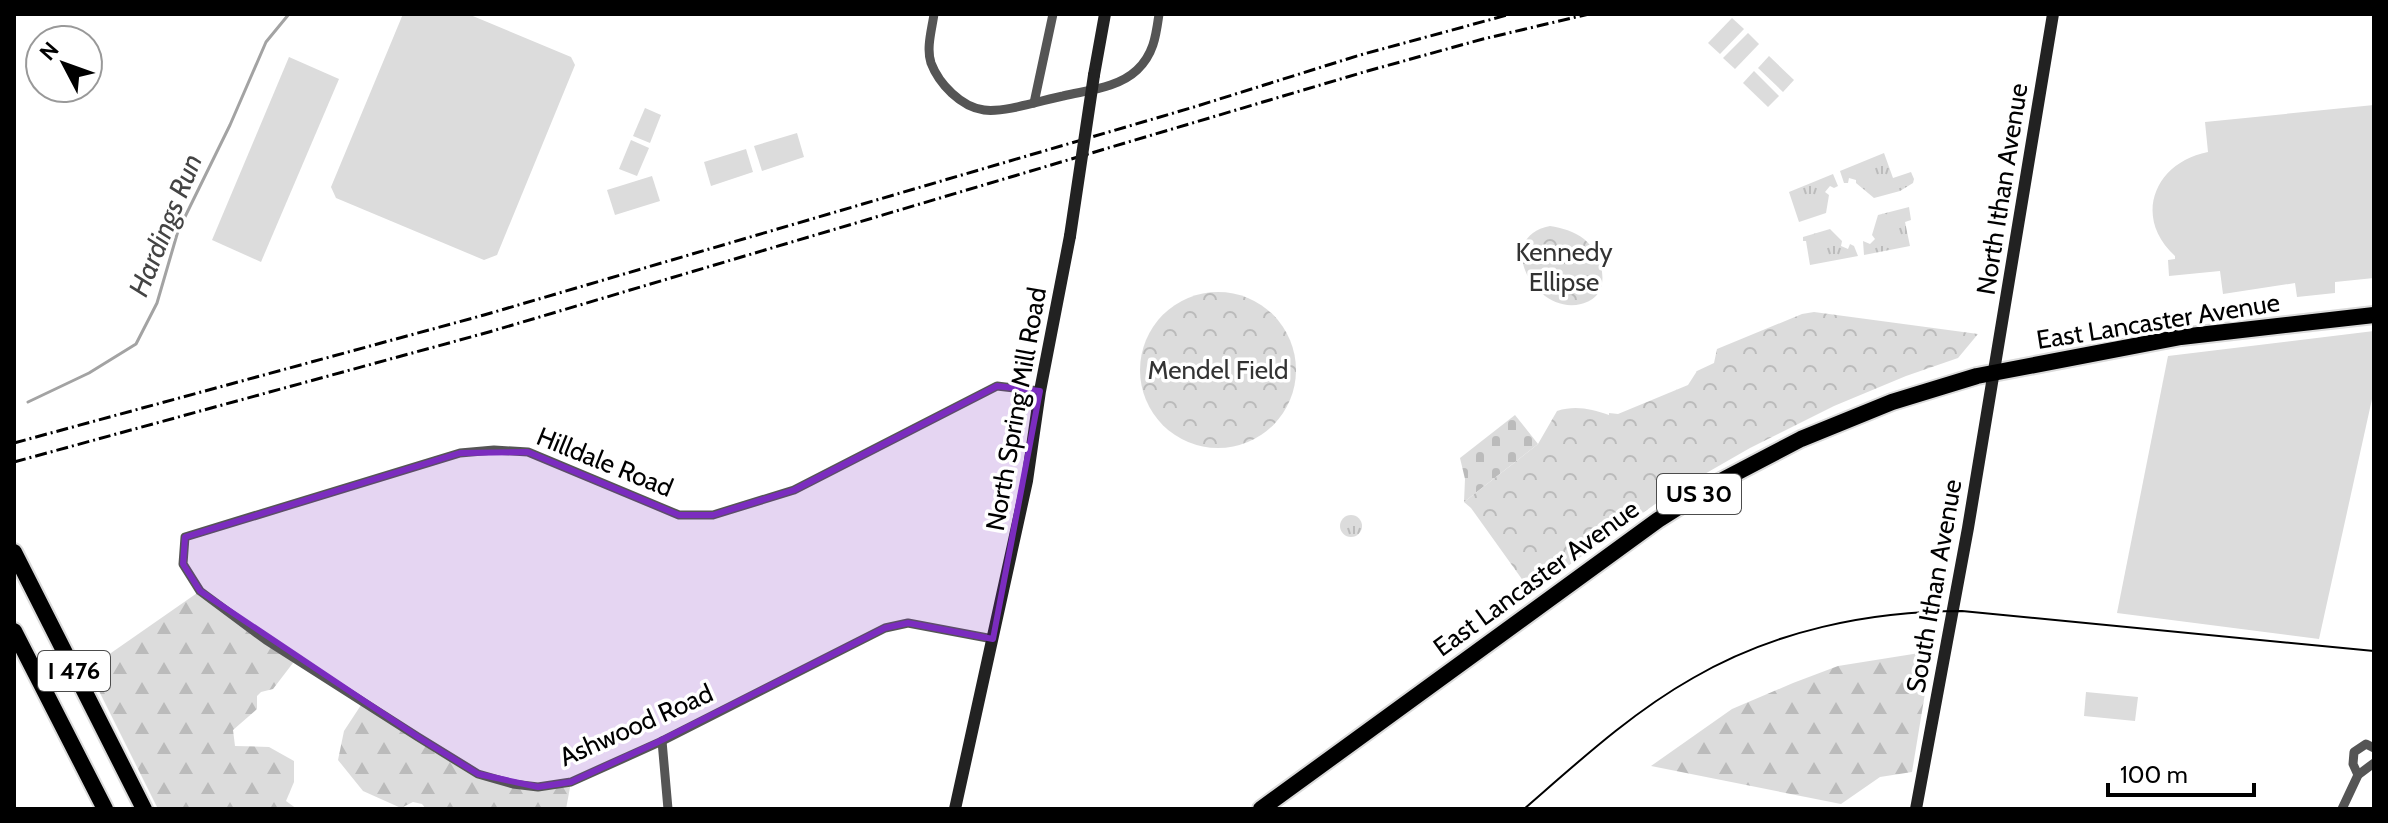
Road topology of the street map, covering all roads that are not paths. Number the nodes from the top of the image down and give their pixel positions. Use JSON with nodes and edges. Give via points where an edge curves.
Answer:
{"nodes":[{"id":1,"x":934,"y":14,"type":"edge"},
{"id":2,"x":1053,"y":14,"type":"edge"},
{"id":3,"x":1105,"y":14,"type":"edge"},
{"id":4,"x":1159,"y":14,"type":"edge"},
{"id":5,"x":2053,"y":14,"type":"edge"},
{"id":6,"x":1034,"y":103,"type":"junction"},
{"id":7,"x":2374,"y":315,"type":"edge"},
{"id":8,"x":1994,"y":371,"type":"junction"},
{"id":9,"x":1040,"y":391,"type":"junction"},
{"id":10,"x":185,"y":537,"type":"joint"},
{"id":11,"x":14,"y":552,"type":"edge"},
{"id":12,"x":14,"y":631,"type":"edge"},
{"id":13,"x":993,"y":639,"type":"junction"},
{"id":14,"x":662,"y":741,"type":"junction"},
{"id":15,"x":2374,"y":748,"type":"edge"},
{"id":16,"x":2374,"y":763,"type":"edge"},
{"id":17,"x":122,"y":767,"type":"junction"},
{"id":18,"x":2358,"y":775,"type":"junction"},
{"id":19,"x":105,"y":809,"type":"edge"},
{"id":20,"x":144,"y":809,"type":"edge"},
{"id":21,"x":152,"y":809,"type":"edge"},
{"id":22,"x":668,"y":809,"type":"edge"},
{"id":23,"x":955,"y":809,"type":"edge"},
{"id":24,"x":1261,"y":809,"type":"edge"},
{"id":25,"x":1916,"y":809,"type":"edge"},
{"id":26,"x":2342,"y":809,"type":"edge"}],
"edges":[{"from":1,"to":6,"type":"street","via":[[931,61],[949,91],[985,111]]},
{"from":2,"to":6,"type":"street"},
{"from":3,"to":9,"type":"main road","name":"North Spring Mill Road","bridge":true},
{"from":4,"to":6,"type":"street","via":[[1155,44],[1130,76]]},
{"from":5,"to":8,"type":"main road","name":"North Ithan Avenue"},
{"from":7,"to":8,"type":"highway","name":"East Lancaster Avenue","number":"US 30","via":[[2181,337]]},
{"from":8,"to":24,"type":"highway","name":"East Lancaster Avenue","number":"US 30","via":[[1892,402],[1801,439],[1681,505]]},
{"from":8,"to":25,"type":"main road","name":"South Ithan Avenue"},
{"from":9,"to":10,"type":"street","name":"Hilldale Road","via":[[997,386],[794,490],[713,515],[679,515],[528,452],[494,450],[460,453]]},
{"from":9,"to":13,"type":"main road","name":"North Spring Mill Road"},
{"from":10,"to":14,"type":"street","name":"Ashwood Road","via":[[183,564],[200,591],[266,640],[478,774],[538,787],[571,782]]},
{"from":11,"to":17,"type":"highway","number":"I 476"},
{"from":12,"to":19,"type":"highway","number":"I 476"},
{"from":13,"to":14,"type":"street","name":"Ashwood Road","via":[[908,623],[885,628]]},
{"from":13,"to":23,"type":"main road","name":"North Spring Mill Road"},
{"from":14,"to":22,"type":"street"},
{"from":15,"to":18,"type":"street","via":[[2366,744],[2354,752]]},
{"from":16,"to":18,"type":"street"},
{"from":17,"to":20,"type":"highway","number":"I 476"},
{"from":17,"to":21,"type":"highway"},
{"from":18,"to":26,"type":"street"}]}
